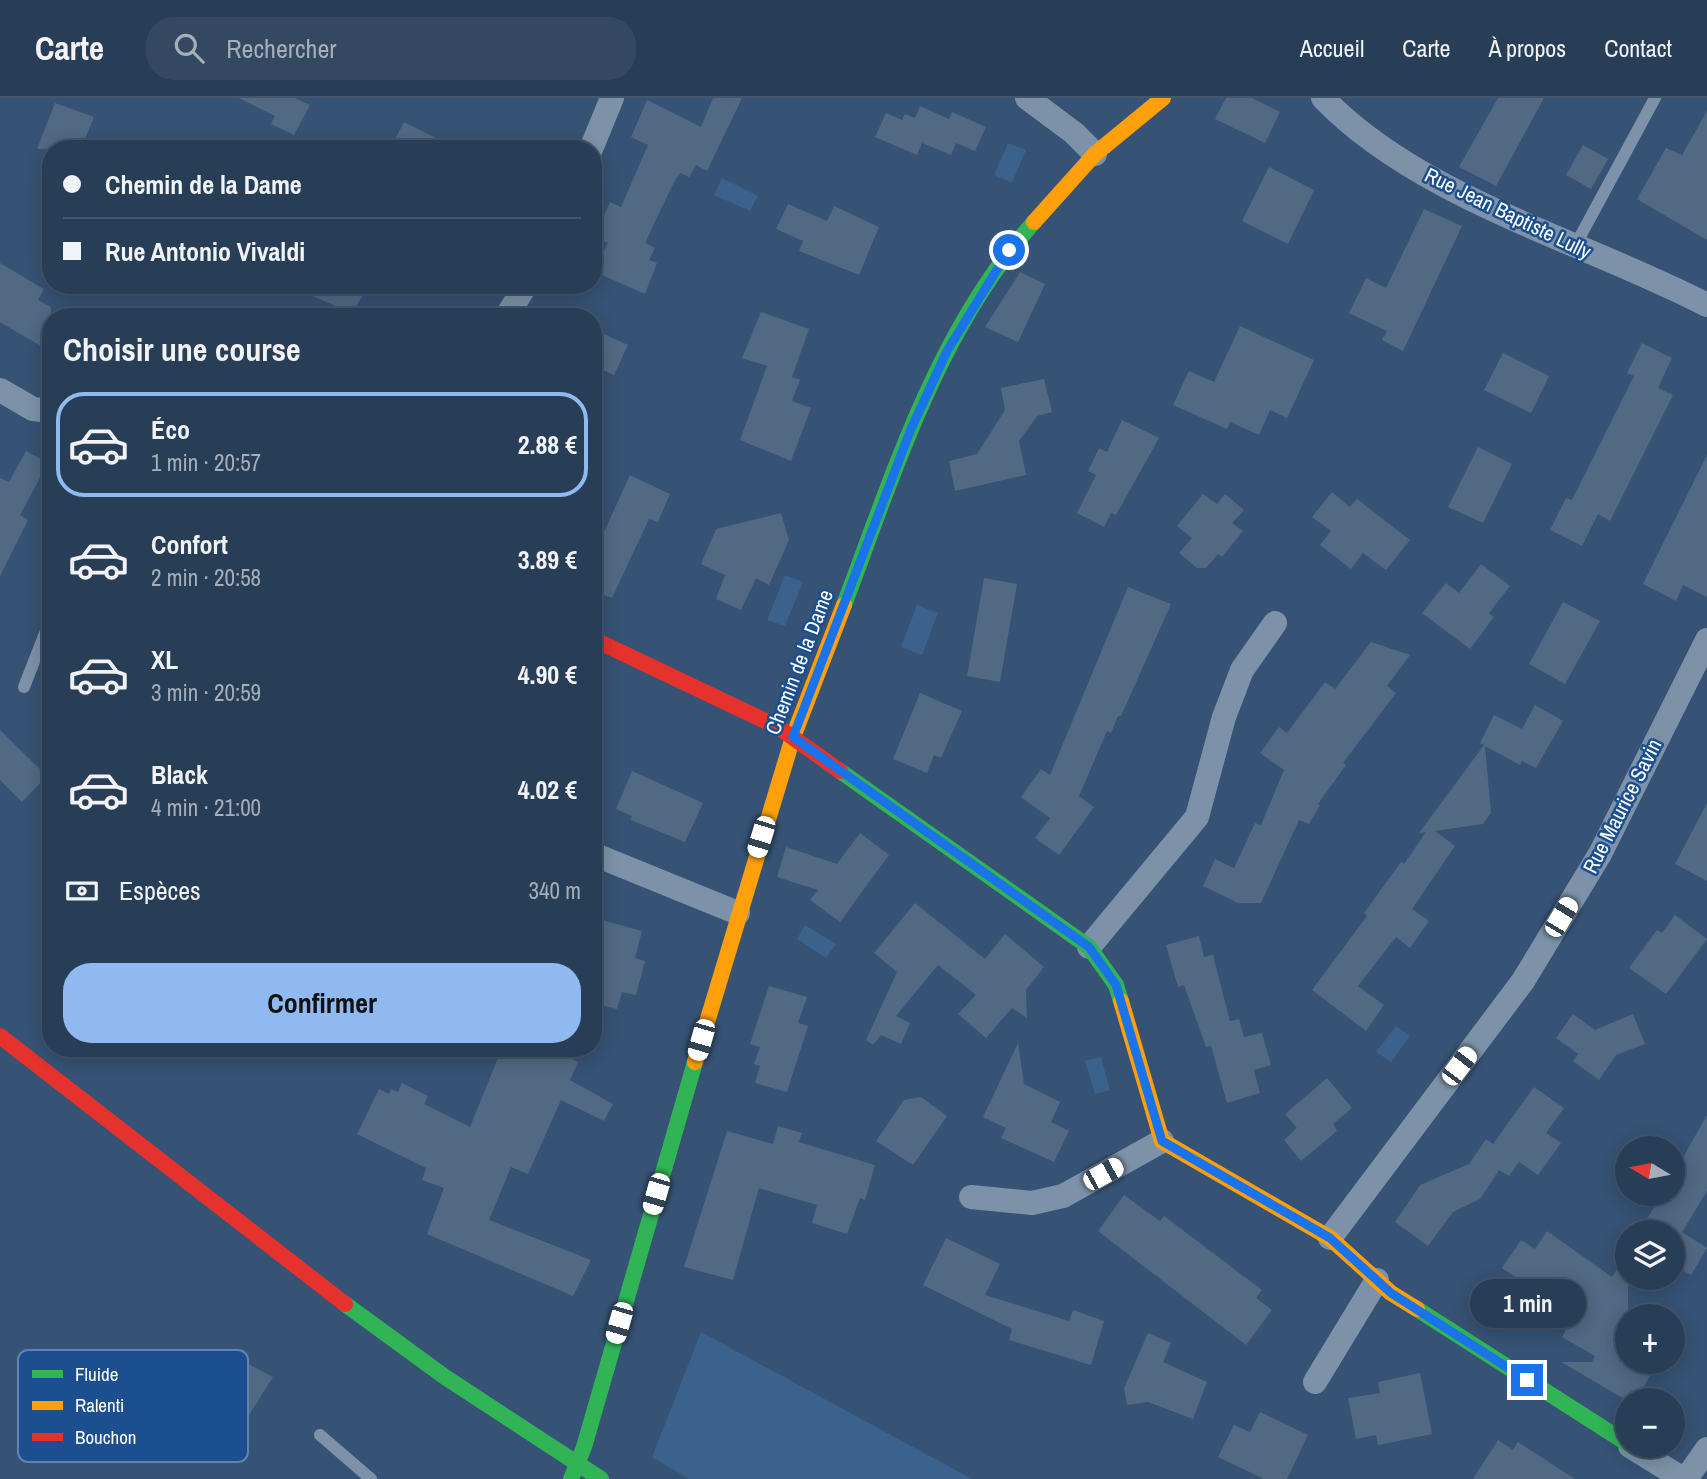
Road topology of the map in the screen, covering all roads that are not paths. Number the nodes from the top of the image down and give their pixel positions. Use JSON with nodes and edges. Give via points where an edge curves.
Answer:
{"nodes":[{"id":1,"x":612,"y":98,"type":"edge"},
{"id":2,"x":1027,"y":98,"type":"edge"},
{"id":3,"x":1163,"y":98,"type":"edge"},
{"id":4,"x":1323,"y":98,"type":"edge"},
{"id":5,"x":1655,"y":98,"type":"edge"},
{"id":6,"x":595,"y":140,"type":"edge"},
{"id":7,"x":1095,"y":154,"type":"junction"},
{"id":8,"x":1575,"y":246,"type":"junction"},
{"id":9,"x":1707,"y":304,"type":"edge"},
{"id":10,"x":0,"y":390,"type":"edge"},
{"id":11,"x":42,"y":410,"type":"edge"},
{"id":12,"x":1275,"y":623,"type":"dead end"},
{"id":13,"x":1707,"y":640,"type":"edge"},
{"id":14,"x":42,"y":641,"type":"edge"},
{"id":15,"x":602,"y":643,"type":"edge"},
{"id":16,"x":24,"y":687,"type":"dead end"},
{"id":17,"x":793,"y":737,"type":"junction"},
{"id":18,"x":602,"y":858,"type":"edge"},
{"id":19,"x":737,"y":912,"type":"junction"},
{"id":20,"x":1089,"y":947,"type":"junction"},
{"id":21,"x":0,"y":1036,"type":"edge"},
{"id":22,"x":1162,"y":1141,"type":"junction"},
{"id":23,"x":971,"y":1197,"type":"dead end"},
{"id":24,"x":1330,"y":1238,"type":"junction"},
{"id":25,"x":1377,"y":1280,"type":"junction"},
{"id":26,"x":1315,"y":1382,"type":"dead end"},
{"id":27,"x":320,"y":1435,"type":"dead end"},
{"id":28,"x":1615,"y":1436,"type":"edge"},
{"id":29,"x":1707,"y":1449,"type":"edge"},
{"id":30,"x":1650,"y":1458,"type":"edge"},
{"id":31,"x":575,"y":1472,"type":"edge"},
{"id":32,"x":371,"y":1479,"type":"edge"},
{"id":33,"x":601,"y":1479,"type":"edge"},
{"id":34,"x":1684,"y":1479,"type":"edge"}],
"edges":[{"from":1,"to":6,"type":"street"},
{"from":2,"to":7,"type":"street"},
{"from":3,"to":7,"type":"street","name":"Chemin de la Dame"},
{"from":4,"to":8,"type":"street","name":"Rue Jean Baptiste Lully","via":[[1375,142],[1428,176]]},
{"from":5,"to":8,"type":"lane"},
{"from":7,"to":17,"type":"street","name":"Chemin de la Dame","via":[[1009,250],[947,351],[911,429]]},
{"from":8,"to":9,"type":"street","name":"Rue Jean Baptiste Lully"},
{"from":10,"to":11,"type":"street"},
{"from":12,"to":20,"type":"street","via":[[1242,670],[1197,817]]},
{"from":13,"to":24,"type":"street","name":"Rue Maurice Savin","via":[[1600,854],[1523,981]]},
{"from":14,"to":16,"type":"lane"},
{"from":15,"to":17,"type":"street"},
{"from":17,"to":19,"type":"street","name":"Chemin de la Dame"},
{"from":17,"to":20,"type":"street"},
{"from":18,"to":19,"type":"street"},
{"from":19,"to":31,"type":"street","name":"Chemin de la Dame"},
{"from":20,"to":22,"type":"street","via":[[1116,985]]},
{"from":21,"to":31,"type":"street","via":[[425,1364]]},
{"from":22,"to":23,"type":"street","via":[[1063,1196],[1032,1203]]},
{"from":22,"to":24,"type":"street"},
{"from":24,"to":25,"type":"street"},
{"from":25,"to":26,"type":"street"},
{"from":25,"to":28,"type":"street"},
{"from":27,"to":32,"type":"lane"},
{"from":29,"to":34,"type":"street"},
{"from":30,"to":34,"type":"street"},
{"from":31,"to":33,"type":"street"}]}
